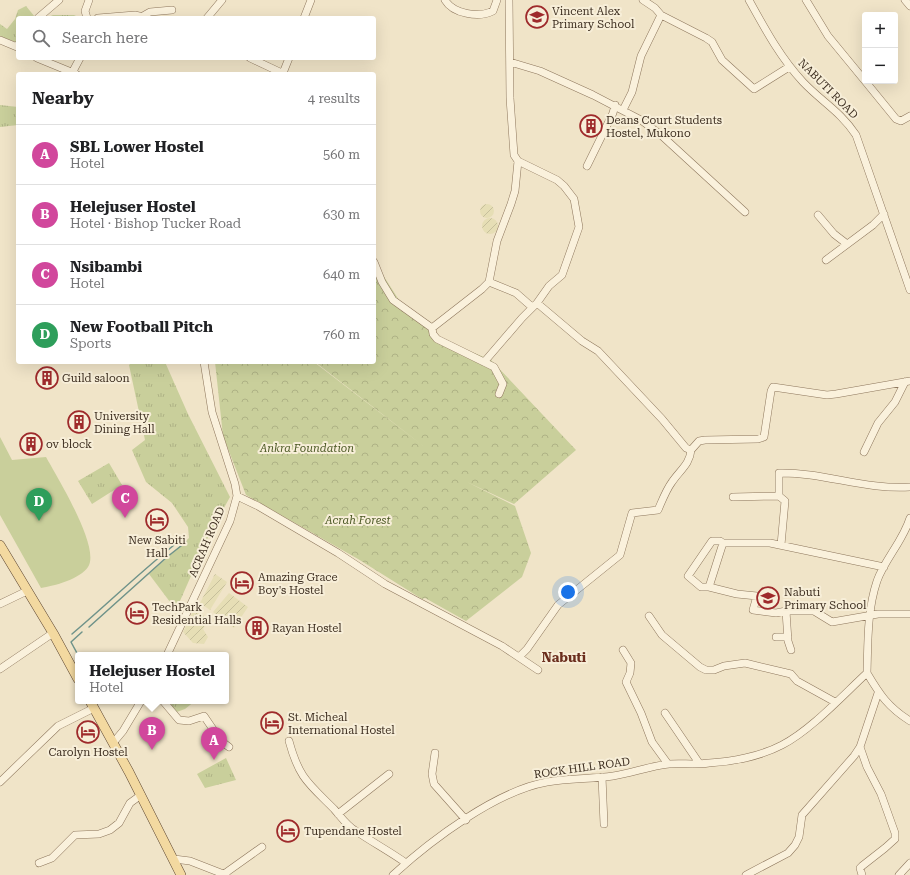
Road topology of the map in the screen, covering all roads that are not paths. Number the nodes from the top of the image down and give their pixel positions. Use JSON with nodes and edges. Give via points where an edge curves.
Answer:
{"nodes":[{"id":1,"x":59,"y":0,"type":"edge"},
{"id":2,"x":89,"y":0,"type":"edge"},
{"id":3,"x":222,"y":0,"type":"edge"},
{"id":4,"x":311,"y":0,"type":"edge"},
{"id":5,"x":445,"y":0,"type":"edge"},
{"id":6,"x":497,"y":0,"type":"edge"},
{"id":7,"x":510,"y":0,"type":"edge"},
{"id":8,"x":642,"y":0,"type":"edge"},
{"id":9,"x":749,"y":0,"type":"edge"},
{"id":10,"x":806,"y":0,"type":"edge"},
{"id":11,"x":905,"y":0,"type":"edge"},
{"id":12,"x":910,"y":6,"type":"edge"},
{"id":13,"x":172,"y":10,"type":"dead end"},
{"id":14,"x":661,"y":15,"type":"junction"},
{"id":15,"x":40,"y":16,"type":"edge"},
{"id":16,"x":86,"y":16,"type":"edge"},
{"id":17,"x":117,"y":16,"type":"edge"},
{"id":18,"x":136,"y":16,"type":"edge"},
{"id":19,"x":146,"y":16,"type":"edge"},
{"id":20,"x":209,"y":16,"type":"edge"},
{"id":21,"x":305,"y":16,"type":"edge"},
{"id":22,"x":0,"y":40,"type":"edge"},
{"id":23,"x":16,"y":46,"type":"edge"},
{"id":24,"x":42,"y":60,"type":"edge"},
{"id":25,"x":79,"y":60,"type":"edge"},
{"id":26,"x":254,"y":60,"type":"edge"},
{"id":27,"x":288,"y":60,"type":"edge"},
{"id":28,"x":510,"y":62,"type":"junction"},
{"id":29,"x":789,"y":67,"type":"junction"},
{"id":30,"x":72,"y":72,"type":"edge"},
{"id":31,"x":74,"y":72,"type":"edge"},
{"id":32,"x":280,"y":72,"type":"edge"},
{"id":33,"x":285,"y":72,"type":"edge"},
{"id":34,"x":862,"y":77,"type":"edge"},
{"id":35,"x":868,"y":84,"type":"edge"},
{"id":36,"x":615,"y":105,"type":"junction"},
{"id":37,"x":623,"y":110,"type":"junction"},
{"id":38,"x":910,"y":116,"type":"edge"},
{"id":39,"x":518,"y":161,"type":"junction"},
{"id":40,"x":587,"y":166,"type":"dead end"},
{"id":41,"x":745,"y":212,"type":"dead end"},
{"id":42,"x":884,"y":214,"type":"junction"},
{"id":43,"x":818,"y":215,"type":"dead end"},
{"id":44,"x":847,"y":244,"type":"junction"},
{"id":45,"x":826,"y":260,"type":"dead end"},
{"id":46,"x":376,"y":267,"type":"edge"},
{"id":47,"x":489,"y":282,"type":"junction"},
{"id":48,"x":910,"y":290,"type":"edge"},
{"id":49,"x":535,"y":305,"type":"junction"},
{"id":50,"x":432,"y":328,"type":"junction"},
{"id":51,"x":484,"y":361,"type":"junction"},
{"id":52,"x":204,"y":364,"type":"edge"},
{"id":53,"x":908,"y":381,"type":"edge"},
{"id":54,"x":499,"y":394,"type":"dead end"},
{"id":55,"x":691,"y":450,"type":"junction"},
{"id":56,"x":864,"y":452,"type":"dead end"},
{"id":57,"x":910,"y":487,"type":"edge"},
{"id":58,"x":237,"y":496,"type":"junction"},
{"id":59,"x":778,"y":496,"type":"junction"},
{"id":60,"x":733,"y":497,"type":"dead end"},
{"id":61,"x":910,"y":518,"type":"edge"},
{"id":62,"x":723,"y":544,"type":"junction"},
{"id":63,"x":0,"y":545,"type":"edge"},
{"id":64,"x":781,"y":545,"type":"junction"},
{"id":65,"x":884,"y":567,"type":"junction"},
{"id":66,"x":709,"y":587,"type":"junction"},
{"id":67,"x":27,"y":591,"type":"junction"},
{"id":68,"x":0,"y":604,"type":"edge"},
{"id":69,"x":786,"y":611,"type":"junction"},
{"id":70,"x":910,"y":614,"type":"edge"},
{"id":71,"x":650,"y":616,"type":"dead end"},
{"id":72,"x":869,"y":616,"type":"junction"},
{"id":73,"x":53,"y":633,"type":"junction"},
{"id":74,"x":776,"y":637,"type":"dead end"},
{"id":75,"x":788,"y":637,"type":"junction"},
{"id":76,"x":623,"y":650,"type":"dead end"},
{"id":77,"x":791,"y":650,"type":"dead end"},
{"id":78,"x":168,"y":652,"type":"edge"},
{"id":79,"x":519,"y":657,"type":"junction"},
{"id":80,"x":0,"y":669,"type":"edge"},
{"id":81,"x":538,"y":670,"type":"dead end"},
{"id":82,"x":75,"y":673,"type":"edge"},
{"id":83,"x":867,"y":673,"type":"junction"},
{"id":84,"x":878,"y":693,"type":"junction"},
{"id":85,"x":835,"y":702,"type":"junction"},
{"id":86,"x":139,"y":704,"type":"edge"},
{"id":87,"x":166,"y":704,"type":"edge"},
{"id":88,"x":92,"y":705,"type":"edge"},
{"id":89,"x":665,"y":713,"type":"dead end"},
{"id":90,"x":910,"y":721,"type":"edge"},
{"id":91,"x":289,"y":741,"type":"dead end"},
{"id":92,"x":113,"y":743,"type":"junction"},
{"id":93,"x":229,"y":747,"type":"dead end"},
{"id":94,"x":860,"y":747,"type":"junction"},
{"id":95,"x":435,"y":753,"type":"dead end"},
{"id":96,"x":668,"y":764,"type":"junction"},
{"id":97,"x":699,"y":764,"type":"junction"},
{"id":98,"x":389,"y":774,"type":"dead end"},
{"id":99,"x":602,"y":776,"type":"junction"},
{"id":100,"x":0,"y":782,"type":"edge"},
{"id":101,"x":141,"y":795,"type":"junction"},
{"id":102,"x":338,"y":814,"type":"junction"},
{"id":103,"x":466,"y":820,"type":"junction"},
{"id":104,"x":604,"y":824,"type":"dead end"},
{"id":105,"x":262,"y":848,"type":"dead end"},
{"id":106,"x":174,"y":859,"type":"junction"},
{"id":107,"x":406,"y":863,"type":"junction"},
{"id":108,"x":910,"y":863,"type":"edge"},
{"id":109,"x":39,"y":864,"type":"dead end"},
{"id":110,"x":181,"y":875,"type":"edge"},
{"id":111,"x":225,"y":875,"type":"edge"},
{"id":112,"x":392,"y":875,"type":"edge"},
{"id":113,"x":746,"y":875,"type":"edge"},
{"id":114,"x":862,"y":875,"type":"edge"},
{"id":115,"x":899,"y":875,"type":"edge"}],
"edges":[{"from":1,"to":15,"type":"street"},
{"from":2,"to":16,"type":"street","via":[[85,11]]},
{"from":3,"to":20,"type":"street"},
{"from":4,"to":21,"type":"street"},
{"from":5,"to":6,"type":"street","via":[[456,11],[488,14],[493,11]]},
{"from":7,"to":28,"type":"street"},
{"from":8,"to":14,"type":"street"},
{"from":9,"to":29,"type":"street","name":"NABUTI ROAD"},
{"from":10,"to":34,"type":"street","via":[[828,36]]},
{"from":11,"to":12,"type":"street"},
{"from":13,"to":19,"type":"street","via":[[150,12]]},
{"from":14,"to":29,"type":"street","via":[[712,42],[722,60],[754,89]]},
{"from":14,"to":37,"type":"street","via":[[641,56],[632,92]]},
{"from":17,"to":18,"type":"street"},
{"from":22,"to":23,"type":"street"},
{"from":24,"to":30,"type":"street"},
{"from":25,"to":31,"type":"street"},
{"from":26,"to":32,"type":"street"},
{"from":27,"to":33,"type":"street"},
{"from":28,"to":36,"type":"street","via":[[540,71]]},
{"from":28,"to":39,"type":"street","via":[[512,149]]},
{"from":29,"to":42,"type":"street","name":"NABUTI ROAD","via":[[842,116],[856,135]]},
{"from":35,"to":38,"type":"street","via":[[896,118],[901,121]]},
{"from":36,"to":37,"type":"street"},
{"from":36,"to":40,"type":"street"},
{"from":37,"to":41,"type":"street","via":[[653,128]]},
{"from":39,"to":47,"type":"street","via":[[515,191],[497,241]]},
{"from":39,"to":49,"type":"street","via":[[561,183],[574,199],[579,221],[576,240],[562,275],[549,286]]},
{"from":42,"to":44,"type":"street"},
{"from":42,"to":48,"type":"street","name":"NABUTI ROAD"},
{"from":43,"to":44,"type":"street","via":[[834,234]]},
{"from":44,"to":45,"type":"street"},
{"from":46,"to":50,"type":"street","via":[[393,300]]},
{"from":47,"to":49,"type":"street","via":[[516,293]]},
{"from":47,"to":50,"type":"street"},
{"from":49,"to":51,"type":"street"},
{"from":49,"to":55,"type":"street","via":[[598,350],[686,448]]},
{"from":50,"to":51,"type":"street","via":[[437,339]]},
{"from":51,"to":54,"type":"street","via":[[494,366],[501,377],[503,384]]},
{"from":52,"to":58,"type":"street","via":[[212,412]]},
{"from":53,"to":55,"type":"street","via":[[827,395],[773,387],[764,437],[698,441]]},
{"from":53,"to":56,"type":"street","via":[[878,422]]},
{"from":55,"to":79,"type":"street","via":[[689,461],[672,481],[658,510],[632,513],[620,555],[558,605]]},
{"from":57,"to":59,"type":"street","via":[[877,487],[808,474],[779,472]]},
{"from":58,"to":78,"type":"street","name":"ACRAH ROAD","via":[[216,553]]},
{"from":58,"to":79,"type":"street","via":[[338,553],[385,584]]},
{"from":59,"to":60,"type":"street"},
{"from":59,"to":64,"type":"street","via":[[785,502]]},
{"from":61,"to":65,"type":"street","via":[[904,535]]},
{"from":62,"to":64,"type":"street"},
{"from":62,"to":66,"type":"street"},
{"from":62,"to":66,"type":"street","via":[[720,541],[712,541],[688,576],[701,587]]},
{"from":63,"to":67,"type":"main road"},
{"from":64,"to":65,"type":"street"},
{"from":65,"to":72,"type":"street","via":[[877,581]]},
{"from":66,"to":69,"type":"street","via":[[756,596],[753,610]]},
{"from":67,"to":68,"type":"street"},
{"from":67,"to":73,"type":"main road"},
{"from":69,"to":72,"type":"street","via":[[814,611],[832,622]]},
{"from":69,"to":75,"type":"street"},
{"from":70,"to":72,"type":"street"},
{"from":71,"to":85,"type":"street","via":[[662,636],[706,670],[745,664],[786,672],[802,685]]},
{"from":72,"to":83,"type":"street"},
{"from":73,"to":80,"type":"street"},
{"from":73,"to":82,"type":"main road"},
{"from":74,"to":75,"type":"street"},
{"from":75,"to":77,"type":"street"},
{"from":76,"to":96,"type":"street","via":[[631,663],[626,682],[642,713],[652,742]]},
{"from":79,"to":81,"type":"street"},
{"from":83,"to":84,"type":"street"},
{"from":83,"to":85,"type":"street","name":"ROCK HILL ROAD"},
{"from":84,"to":90,"type":"street","via":[[896,712]]},
{"from":84,"to":94,"type":"street"},
{"from":85,"to":97,"type":"street","name":"ROCK HILL ROAD","via":[[804,731],[781,746],[752,755]]},
{"from":86,"to":92,"type":"street"},
{"from":87,"to":93,"type":"street","via":[[179,720],[189,721],[204,716],[221,741]]},
{"from":88,"to":92,"type":"main road"},
{"from":88,"to":100,"type":"street","via":[[58,726]]},
{"from":89,"to":97,"type":"street"},
{"from":91,"to":102,"type":"street","via":[[294,761],[307,783]]},
{"from":92,"to":101,"type":"main road"},
{"from":94,"to":113,"type":"street","via":[[802,816],[799,837],[788,853]]},
{"from":94,"to":114,"type":"street","via":[[895,833],[895,838],[860,868]]},
{"from":95,"to":103,"type":"street","via":[[432,774],[434,784]]},
{"from":96,"to":97,"type":"street","name":"ROCK HILL ROAD"},
{"from":96,"to":99,"type":"street","name":"ROCK HILL ROAD"},
{"from":98,"to":102,"type":"street"},
{"from":99,"to":103,"type":"street","name":"ROCK HILL ROAD","via":[[532,786],[502,798]]},
{"from":99,"to":104,"type":"street"},
{"from":101,"to":106,"type":"main road"},
{"from":101,"to":109,"type":"street","via":[[130,803],[115,826],[99,834],[75,835],[52,858]]},
{"from":102,"to":107,"type":"street","via":[[354,831],[379,844]]},
{"from":103,"to":107,"type":"street","name":"ROCK HILL ROAD","via":[[438,837]]},
{"from":105,"to":111,"type":"street"},
{"from":106,"to":110,"type":"main road"},
{"from":106,"to":111,"type":"street","via":[[190,860]]},
{"from":107,"to":112,"type":"street","name":"ROCK HILL ROAD"},
{"from":108,"to":115,"type":"street"}]}
